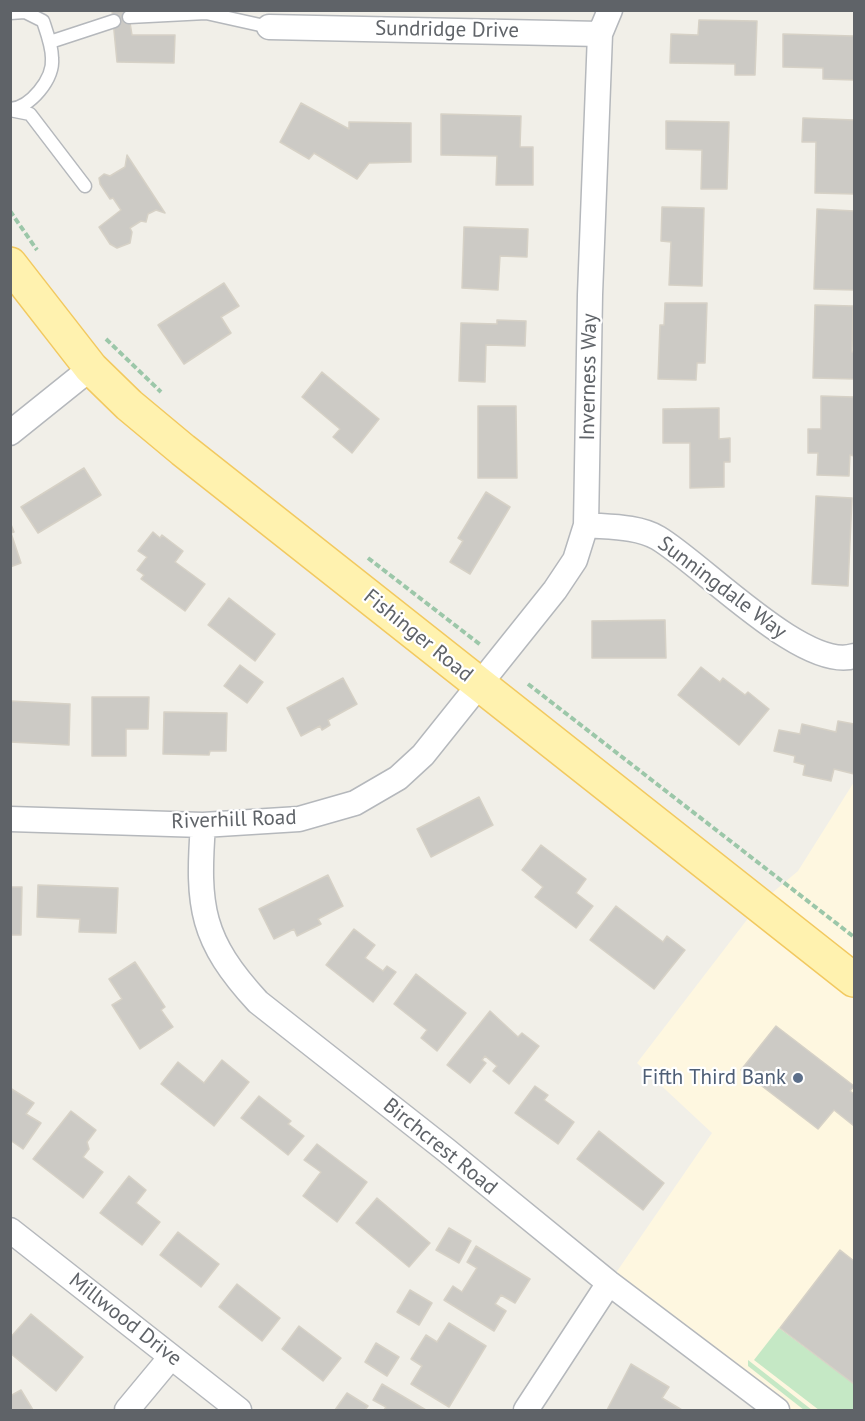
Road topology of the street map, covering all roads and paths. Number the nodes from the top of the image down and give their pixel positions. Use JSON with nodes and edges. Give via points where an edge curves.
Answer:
{"nodes":[{"id":1,"x":610,"y":10,"type":"edge"},
{"id":2,"x":10,"y":14,"type":"edge"},
{"id":3,"x":129,"y":17,"type":"dead end"},
{"id":4,"x":114,"y":21,"type":"dead end"},
{"id":5,"x":269,"y":27,"type":"joint"},
{"id":6,"x":600,"y":34,"type":"junction"},
{"id":7,"x":50,"y":42,"type":"junction"},
{"id":8,"x":11,"y":110,"type":"edge"},
{"id":9,"x":85,"y":186,"type":"dead end"},
{"id":10,"x":10,"y":211,"type":"edge"},
{"id":11,"x":42,"y":258,"type":"dead end"},
{"id":12,"x":10,"y":264,"type":"edge"},
{"id":13,"x":103,"y":336,"type":"dead end"},
{"id":14,"x":91,"y":368,"type":"junction"},
{"id":15,"x":167,"y":398,"type":"dead end"},
{"id":16,"x":10,"y":433,"type":"edge"},
{"id":17,"x":586,"y":525,"type":"junction"},
{"id":18,"x":361,"y":552,"type":"dead end"},
{"id":19,"x":486,"y":641,"type":"dead end"},
{"id":20,"x":855,"y":656,"type":"edge"},
{"id":21,"x":526,"y":683,"type":"dead end"},
{"id":22,"x":479,"y":684,"type":"junction"},
{"id":23,"x":10,"y":819,"type":"edge"},
{"id":24,"x":203,"y":825,"type":"junction"},
{"id":25,"x":855,"y":937,"type":"edge"},
{"id":26,"x":855,"y":980,"type":"edge"},
{"id":27,"x":10,"y":1230,"type":"edge"},
{"id":28,"x":609,"y":1283,"type":"junction"},
{"id":29,"x":171,"y":1357,"type":"junction"},
{"id":30,"x":127,"y":1410,"type":"edge"},
{"id":31,"x":239,"y":1410,"type":"edge"},
{"id":32,"x":526,"y":1410,"type":"edge"},
{"id":33,"x":777,"y":1410,"type":"edge"}],
"edges":[{"from":1,"to":6,"type":"street"},
{"from":2,"to":7,"type":"lane","via":[[25,12],[43,21]]},
{"from":3,"to":5,"type":"lane","via":[[206,13]]},
{"from":4,"to":7,"type":"lane"},
{"from":5,"to":6,"type":"street","name":"Sundridge Drive"},
{"from":6,"to":17,"type":"street","name":"Inverness Way"},
{"from":7,"to":8,"type":"lane","via":[[53,61],[46,80],[35,96]]},
{"from":8,"to":9,"type":"lane","via":[[30,114]]},
{"from":10,"to":11,"type":"path"},
{"from":12,"to":14,"type":"main road","name":"Fishinger Road"},
{"from":13,"to":15,"type":"path"},
{"from":14,"to":16,"type":"street"},
{"from":14,"to":22,"type":"main road","name":"Fishinger Road","via":[[183,450]]},
{"from":17,"to":20,"type":"street","name":"Sunningdale Way","via":[[624,528],[656,537],[794,641],[829,657]]},
{"from":17,"to":22,"type":"street","name":"Inverness Way","via":[[575,560]]},
{"from":18,"to":19,"type":"path","via":[[481,647]]},
{"from":21,"to":25,"type":"path"},
{"from":22,"to":24,"type":"street","name":"Riverhill Road","via":[[423,755],[398,778],[355,803],[300,819]]},
{"from":22,"to":26,"type":"main road","name":"Fishinger Road"},
{"from":23,"to":24,"type":"street","name":"Riverhill Road"},
{"from":24,"to":28,"type":"street","name":"Birchcrest Road","via":[[200,877],[204,913],[215,946],[233,975],[258,1002]]},
{"from":27,"to":29,"type":"street","name":"Millwood Drive"},
{"from":28,"to":32,"type":"street"},
{"from":28,"to":33,"type":"street","name":"Birchcrest Road"},
{"from":29,"to":30,"type":"street"},
{"from":29,"to":31,"type":"street","name":"Millwood Drive"}]}
